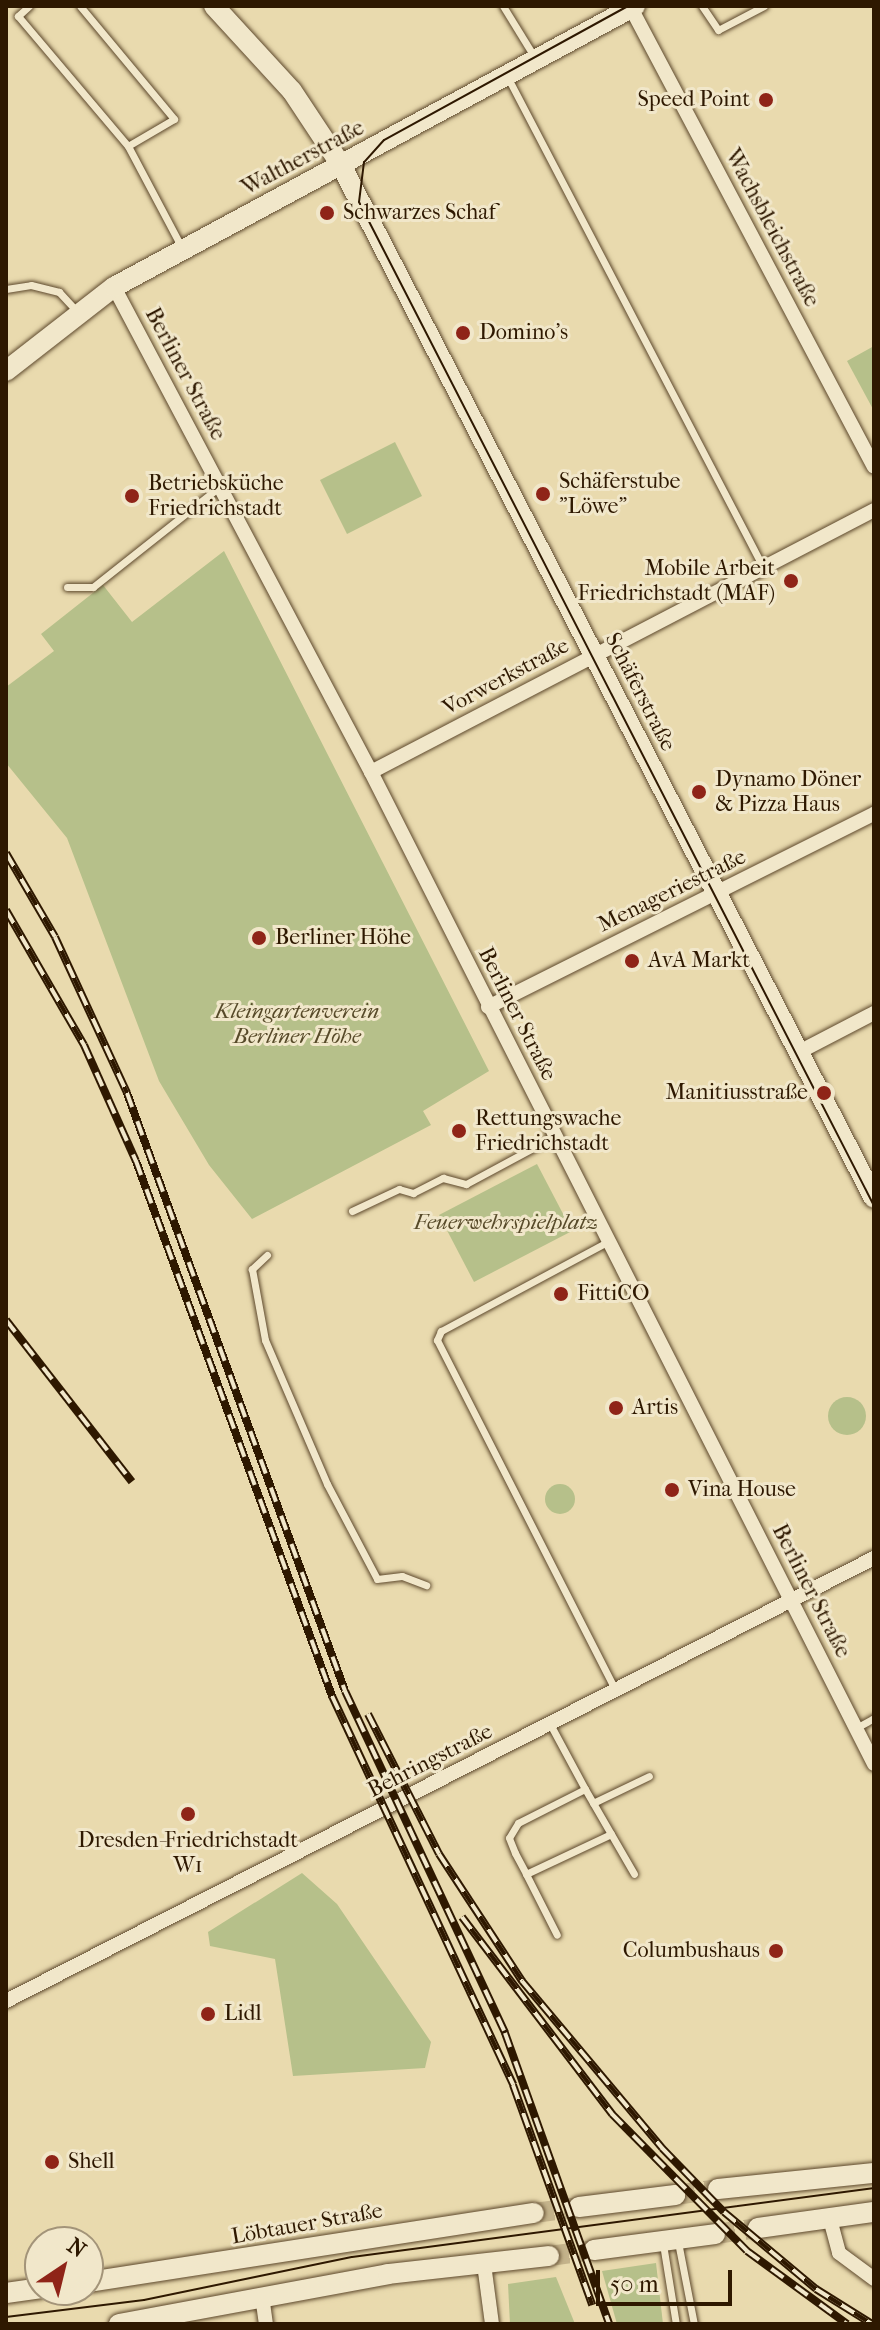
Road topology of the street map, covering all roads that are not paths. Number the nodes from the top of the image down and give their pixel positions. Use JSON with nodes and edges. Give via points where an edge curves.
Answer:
{"nodes":[{"id":1,"x":29,"y":6,"type":"edge"},
{"id":2,"x":80,"y":6,"type":"edge"},
{"id":3,"x":214,"y":6,"type":"edge"},
{"id":4,"x":503,"y":6,"type":"edge"},
{"id":5,"x":702,"y":6,"type":"edge"},
{"id":6,"x":764,"y":6,"type":"edge"},
{"id":7,"x":633,"y":7,"type":"edge"},
{"id":8,"x":607,"y":13,"type":"edge"},
{"id":9,"x":536,"y":60,"type":"junction"},
{"id":10,"x":507,"y":76,"type":"junction"},
{"id":11,"x":128,"y":146,"type":"junction"},
{"id":12,"x":341,"y":165,"type":"junction"},
{"id":13,"x":183,"y":248,"type":"junction"},
{"id":14,"x":114,"y":287,"type":"junction"},
{"id":15,"x":6,"y":289,"type":"edge"},
{"id":16,"x":78,"y":313,"type":"junction"},
{"id":17,"x":6,"y":371,"type":"edge"},
{"id":18,"x":874,"y":467,"type":"edge"},
{"id":19,"x":219,"y":487,"type":"junction"},
{"id":20,"x":874,"y":510,"type":"edge"},
{"id":21,"x":763,"y":567,"type":"junction"},
{"id":22,"x":67,"y":587,"type":"dead end"},
{"id":23,"x":594,"y":654,"type":"junction"},
{"id":24,"x":371,"y":772,"type":"junction"},
{"id":25,"x":874,"y":814,"type":"edge"},
{"id":26,"x":718,"y":895,"type":"junction"},
{"id":27,"x":488,"y":1007,"type":"junction"},
{"id":28,"x":874,"y":1013,"type":"edge"},
{"id":29,"x":799,"y":1052,"type":"junction"},
{"id":30,"x":555,"y":1136,"type":"junction"},
{"id":31,"x":874,"y":1198,"type":"edge"},
{"id":32,"x":352,"y":1211,"type":"dead end"},
{"id":33,"x":609,"y":1241,"type":"junction"},
{"id":34,"x":267,"y":1255,"type":"dead end"},
{"id":35,"x":874,"y":1558,"type":"edge"},
{"id":36,"x":426,"y":1585,"type":"dead end"},
{"id":37,"x":792,"y":1600,"type":"junction"},
{"id":38,"x":615,"y":1690,"type":"junction"},
{"id":39,"x":874,"y":1718,"type":"edge"},
{"id":40,"x":550,"y":1724,"type":"junction"},
{"id":41,"x":856,"y":1728,"type":"junction"},
{"id":42,"x":874,"y":1764,"type":"edge"},
{"id":43,"x":649,"y":1776,"type":"dead end"},
{"id":44,"x":585,"y":1789,"type":"junction"},
{"id":45,"x":593,"y":1803,"type":"junction"},
{"id":46,"x":611,"y":1834,"type":"junction"},
{"id":47,"x":526,"y":1874,"type":"junction"},
{"id":48,"x":634,"y":1874,"type":"dead end"},
{"id":49,"x":557,"y":1935,"type":"dead end"},
{"id":50,"x":6,"y":2001,"type":"edge"},
{"id":51,"x":874,"y":2173,"type":"edge"},
{"id":52,"x":718,"y":2189,"type":"tunnel mouth"},
{"id":53,"x":675,"y":2195,"type":"tunnel mouth"},
{"id":54,"x":579,"y":2207,"type":"tunnel mouth"},
{"id":55,"x":874,"y":2212,"type":"edge"},
{"id":56,"x":534,"y":2213,"type":"tunnel mouth"},
{"id":57,"x":830,"y":2219,"type":"junction"},
{"id":58,"x":758,"y":2228,"type":"tunnel mouth"},
{"id":59,"x":715,"y":2234,"type":"tunnel mouth"},
{"id":60,"x":670,"y":2241,"type":"junction"},
{"id":61,"x":594,"y":2250,"type":"tunnel mouth"},
{"id":62,"x":549,"y":2256,"type":"tunnel mouth"},
{"id":63,"x":484,"y":2264,"type":"junction"},
{"id":64,"x":874,"y":2279,"type":"edge"},
{"id":65,"x":104,"y":2280,"type":"edge"},
{"id":66,"x":262,"y":2296,"type":"junction"},
{"id":67,"x":695,"y":2322,"type":"edge"},
{"id":68,"x":119,"y":2324,"type":"edge"},
{"id":69,"x":266,"y":2324,"type":"edge"},
{"id":70,"x":492,"y":2324,"type":"edge"},
{"id":71,"x":676,"y":2324,"type":"edge"}],
"edges":[{"from":1,"to":11,"type":"lane","via":[[18,16]]},
{"from":2,"to":11,"type":"lane","via":[[174,119]]},
{"from":3,"to":12,"type":"main road","name":"Schäferstraße","via":[[292,91]]},
{"from":4,"to":9,"type":"lane"},
{"from":5,"to":6,"type":"lane","via":[[718,30]]},
{"from":7,"to":8,"type":"main road","name":"Waltherstraße"},
{"from":7,"to":18,"type":"street","name":"Wachsbleichstraße"},
{"from":8,"to":9,"type":"main road","name":"Waltherstraße"},
{"from":9,"to":10,"type":"main road","name":"Waltherstraße"},
{"from":10,"to":12,"type":"main road","name":"Waltherstraße"},
{"from":10,"to":21,"type":"lane"},
{"from":11,"to":13,"type":"lane"},
{"from":12,"to":13,"type":"main road","name":"Waltherstraße"},
{"from":12,"to":23,"type":"main road","name":"Schäferstraße"},
{"from":13,"to":14,"type":"main road","name":"Waltherstraße"},
{"from":14,"to":16,"type":"main road","name":"Waltherstraße"},
{"from":14,"to":19,"type":"street","name":"Berliner Straße"},
{"from":15,"to":16,"type":"lane","via":[[31,285],[59,292]]},
{"from":16,"to":17,"type":"main road","name":"Waltherstraße"},
{"from":19,"to":22,"type":"lane","via":[[93,587]]},
{"from":19,"to":24,"type":"street","name":"Berliner Straße"},
{"from":20,"to":21,"type":"street","name":"Vorwerkstraße"},
{"from":21,"to":23,"type":"street","name":"Vorwerkstraße"},
{"from":23,"to":24,"type":"street","name":"Vorwerkstraße"},
{"from":23,"to":26,"type":"main road","name":"Schäferstraße"},
{"from":24,"to":27,"type":"street","name":"Berliner Straße"},
{"from":25,"to":26,"type":"street","name":"Menageriestraße"},
{"from":26,"to":27,"type":"street","name":"Menageriestraße","via":[[696,901]]},
{"from":26,"to":29,"type":"main road","name":"Schäferstraße"},
{"from":27,"to":30,"type":"street","name":"Berliner Straße"},
{"from":28,"to":29,"type":"street"},
{"from":29,"to":31,"type":"main road","name":"Schäferstraße"},
{"from":30,"to":32,"type":"lane","via":[[466,1184],[443,1178],[413,1193],[399,1189]]},
{"from":30,"to":33,"type":"street","name":"Berliner Straße"},
{"from":33,"to":37,"type":"street","name":"Berliner Straße"},
{"from":33,"to":38,"type":"lane","via":[[441,1331],[437,1340]]},
{"from":34,"to":36,"type":"lane","via":[[252,1269],[265,1340],[327,1484],[377,1579],[402,1576]]},
{"from":35,"to":37,"type":"street","name":"Behringstraße"},
{"from":37,"to":38,"type":"street","name":"Behringstraße"},
{"from":37,"to":41,"type":"street","name":"Berliner Straße"},
{"from":38,"to":40,"type":"street","name":"Behringstraße"},
{"from":39,"to":41,"type":"lane"},
{"from":40,"to":44,"type":"lane"},
{"from":40,"to":50,"type":"street","name":"Behringstraße"},
{"from":41,"to":42,"type":"street","name":"Berliner Straße"},
{"from":43,"to":45,"type":"lane"},
{"from":44,"to":45,"type":"lane"},
{"from":44,"to":47,"type":"lane","via":[[518,1823],[509,1838]]},
{"from":45,"to":46,"type":"lane"},
{"from":46,"to":47,"type":"lane"},
{"from":46,"to":48,"type":"lane"},
{"from":47,"to":49,"type":"lane"},
{"from":51,"to":52,"type":"main road"},
{"from":53,"to":54,"type":"main road"},
{"from":55,"to":57,"type":"main road"},
{"from":56,"to":65,"type":"main road","name":"Löbtauer Straße"},
{"from":57,"to":58,"type":"main road"},
{"from":57,"to":64,"type":"street","via":[[839,2253]]},
{"from":59,"to":60,"type":"main road"},
{"from":60,"to":61,"type":"main road"},
{"from":60,"to":67,"type":"lane"},
{"from":60,"to":71,"type":"lane"},
{"from":62,"to":63,"type":"main road"},
{"from":63,"to":66,"type":"main road"},
{"from":63,"to":70,"type":"street"},
{"from":66,"to":68,"type":"main road"},
{"from":66,"to":69,"type":"street"}]}
